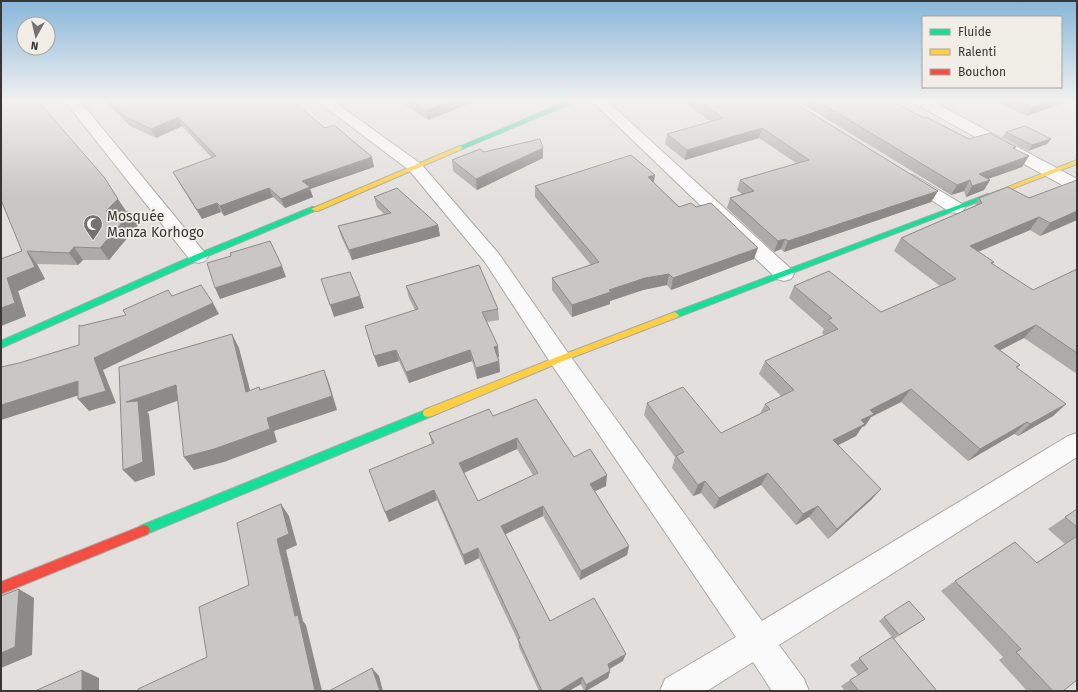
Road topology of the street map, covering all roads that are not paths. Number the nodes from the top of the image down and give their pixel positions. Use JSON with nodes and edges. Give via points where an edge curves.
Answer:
{"nodes":[{"id":1,"x":97,"y":132,"type":"edge"},
{"id":2,"x":367,"y":132,"type":"edge"},
{"id":3,"x":498,"y":132,"type":"edge"},
{"id":4,"x":633,"y":132,"type":"edge"},
{"id":5,"x":978,"y":132,"type":"edge"},
{"id":6,"x":1077,"y":162,"type":"edge"},
{"id":7,"x":415,"y":167,"type":"junction"},
{"id":8,"x":896,"y":171,"type":"edge"},
{"id":9,"x":1050,"y":172,"type":"junction"},
{"id":10,"x":1077,"y":186,"type":"edge"},
{"id":11,"x":956,"y":208,"type":"junction"},
{"id":12,"x":198,"y":257,"type":"junction"},
{"id":13,"x":784,"y":274,"type":"junction"},
{"id":14,"x":1,"y":345,"type":"edge"},
{"id":15,"x":560,"y":359,"type":"junction"},
{"id":16,"x":1077,"y":444,"type":"edge"},
{"id":17,"x":1,"y":588,"type":"edge"},
{"id":18,"x":758,"y":641,"type":"junction"},
{"id":19,"x":677,"y":691,"type":"edge"},
{"id":20,"x":792,"y":691,"type":"edge"}],
"edges":[{"from":1,"to":12,"type":"street"},
{"from":2,"to":7,"type":"street"},
{"from":3,"to":7,"type":"street"},
{"from":4,"to":13,"type":"street"},
{"from":5,"to":9,"type":"street"},
{"from":6,"to":9,"type":"street"},
{"from":7,"to":12,"type":"street"},
{"from":7,"to":15,"type":"street","via":[[492,258]]},
{"from":8,"to":11,"type":"street"},
{"from":9,"to":10,"type":"street"},
{"from":9,"to":11,"type":"street"},
{"from":11,"to":13,"type":"street"},
{"from":12,"to":14,"type":"street"},
{"from":13,"to":15,"type":"street"},
{"from":15,"to":17,"type":"street"},
{"from":15,"to":18,"type":"street"},
{"from":16,"to":18,"type":"street"},
{"from":18,"to":19,"type":"street"},
{"from":18,"to":20,"type":"street"}]}
